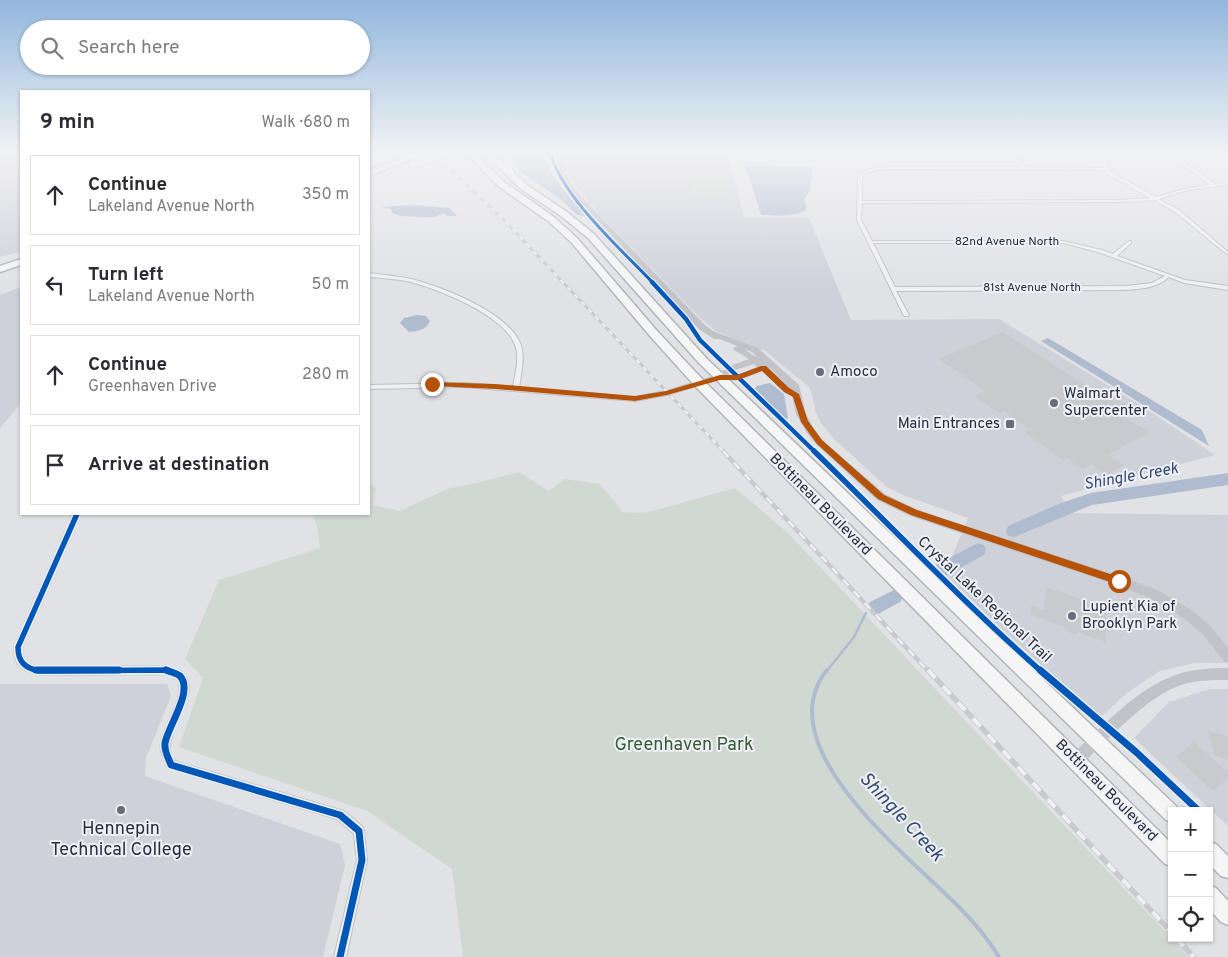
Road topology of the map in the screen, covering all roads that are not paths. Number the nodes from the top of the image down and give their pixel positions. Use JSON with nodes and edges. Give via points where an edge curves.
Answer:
{"nodes":[{"id":1,"x":518,"y":198,"type":"edge"},
{"id":2,"x":519,"y":198,"type":"edge"},
{"id":3,"x":539,"y":198,"type":"edge"},
{"id":4,"x":580,"y":198,"type":"edge"},
{"id":5,"x":859,"y":198,"type":"edge"},
{"id":6,"x":1155,"y":198,"type":"joint"},
{"id":7,"x":524,"y":201,"type":"junction"},
{"id":8,"x":859,"y":202,"type":"junction"},
{"id":9,"x":870,"y":242,"type":"junction"},
{"id":10,"x":1129,"y":242,"type":"dead end"},
{"id":11,"x":1228,"y":254,"type":"edge"},
{"id":12,"x":1114,"y":256,"type":"junction"},
{"id":13,"x":20,"y":262,"type":"edge"},
{"id":14,"x":0,"y":268,"type":"edge"},
{"id":15,"x":20,"y":270,"type":"edge"},
{"id":16,"x":370,"y":275,"type":"edge"},
{"id":17,"x":0,"y":276,"type":"edge"},
{"id":18,"x":1168,"y":276,"type":"junction"},
{"id":19,"x":1228,"y":288,"type":"edge"},
{"id":20,"x":893,"y":289,"type":"junction"},
{"id":21,"x":906,"y":315,"type":"dead end"},
{"id":22,"x":759,"y":359,"type":"junction"},
{"id":23,"x":767,"y":366,"type":"junction"},
{"id":24,"x":720,"y":377,"type":"junction"},
{"id":25,"x":699,"y":383,"type":"junction"},
{"id":26,"x":370,"y":387,"type":"edge"},
{"id":27,"x":516,"y":389,"type":"junction"},
{"id":28,"x":76,"y":515,"type":"edge"},
{"id":29,"x":1228,"y":657,"type":"edge"},
{"id":30,"x":1228,"y":674,"type":"edge"},
{"id":31,"x":1097,"y":742,"type":"junction"},
{"id":32,"x":1076,"y":760,"type":"junction"},
{"id":33,"x":1168,"y":810,"type":"edge"},
{"id":34,"x":1210,"y":852,"type":"edge"},
{"id":35,"x":1168,"y":853,"type":"edge"},
{"id":36,"x":1228,"y":869,"type":"edge"},
{"id":37,"x":1210,"y":897,"type":"edge"},
{"id":38,"x":1228,"y":914,"type":"edge"},
{"id":39,"x":340,"y":957,"type":"edge"}],
"edges":[{"from":1,"to":7,"type":"highway"},
{"from":2,"to":7,"type":"highway","name":"Bottineau Boulevard"},
{"from":3,"to":24,"type":"highway","name":"Bottineau Boulevard","via":[[591,236]]},
{"from":4,"to":22,"type":"street","via":[[702,327]]},
{"from":5,"to":8,"type":"street"},
{"from":6,"to":8,"type":"street","via":[[1119,201]]},
{"from":6,"to":11,"type":"street"},
{"from":7,"to":25,"type":"highway","name":"Bottineau Boulevard","via":[[574,240]]},
{"from":8,"to":9,"type":"street","via":[[859,220]]},
{"from":9,"to":12,"type":"street","name":"82nd Avenue North","via":[[1063,242]]},
{"from":9,"to":20,"type":"street"},
{"from":10,"to":12,"type":"street"},
{"from":12,"to":18,"type":"street","name":"82nd Avenue North"},
{"from":13,"to":14,"type":"highway"},
{"from":15,"to":17,"type":"highway"},
{"from":16,"to":27,"type":"street","via":[[436,288],[503,324],[511,333],[520,354]]},
{"from":18,"to":19,"type":"street","name":"82nd Avenue North"},
{"from":18,"to":20,"type":"street","name":"81st Avenue North","via":[[1156,283],[1131,288]]},
{"from":20,"to":21,"type":"street"},
{"from":22,"to":23,"type":"street"},
{"from":22,"to":24,"type":"street","via":[[729,369]]},
{"from":23,"to":24,"type":"street","via":[[738,378]]},
{"from":23,"to":29,"type":"street","via":[[787,390],[796,395],[801,414],[819,442],[881,497],[914,513],[1156,595],[1192,617]]},
{"from":24,"to":25,"type":"street"},
{"from":24,"to":31,"type":"highway","name":"Bottineau Boulevard"},
{"from":25,"to":27,"type":"street","via":[[635,399]]},
{"from":25,"to":32,"type":"highway","name":"Bottineau Boulevard"},
{"from":26,"to":27,"type":"street","via":[[432,384]]},
{"from":28,"to":39,"type":"street","via":[[18,647],[20,664],[38,671],[165,670],[179,675],[184,682],[184,693],[168,731],[165,749],[171,765],[340,815],[359,831],[362,860]]},
{"from":30,"to":31,"type":"street","via":[[1179,680],[1158,689]]},
{"from":31,"to":32,"type":"street"},
{"from":31,"to":33,"type":"highway","name":"Bottineau Boulevard"},
{"from":32,"to":35,"type":"highway","name":"Bottineau Boulevard"},
{"from":34,"to":36,"type":"highway"},
{"from":37,"to":38,"type":"highway"}]}
